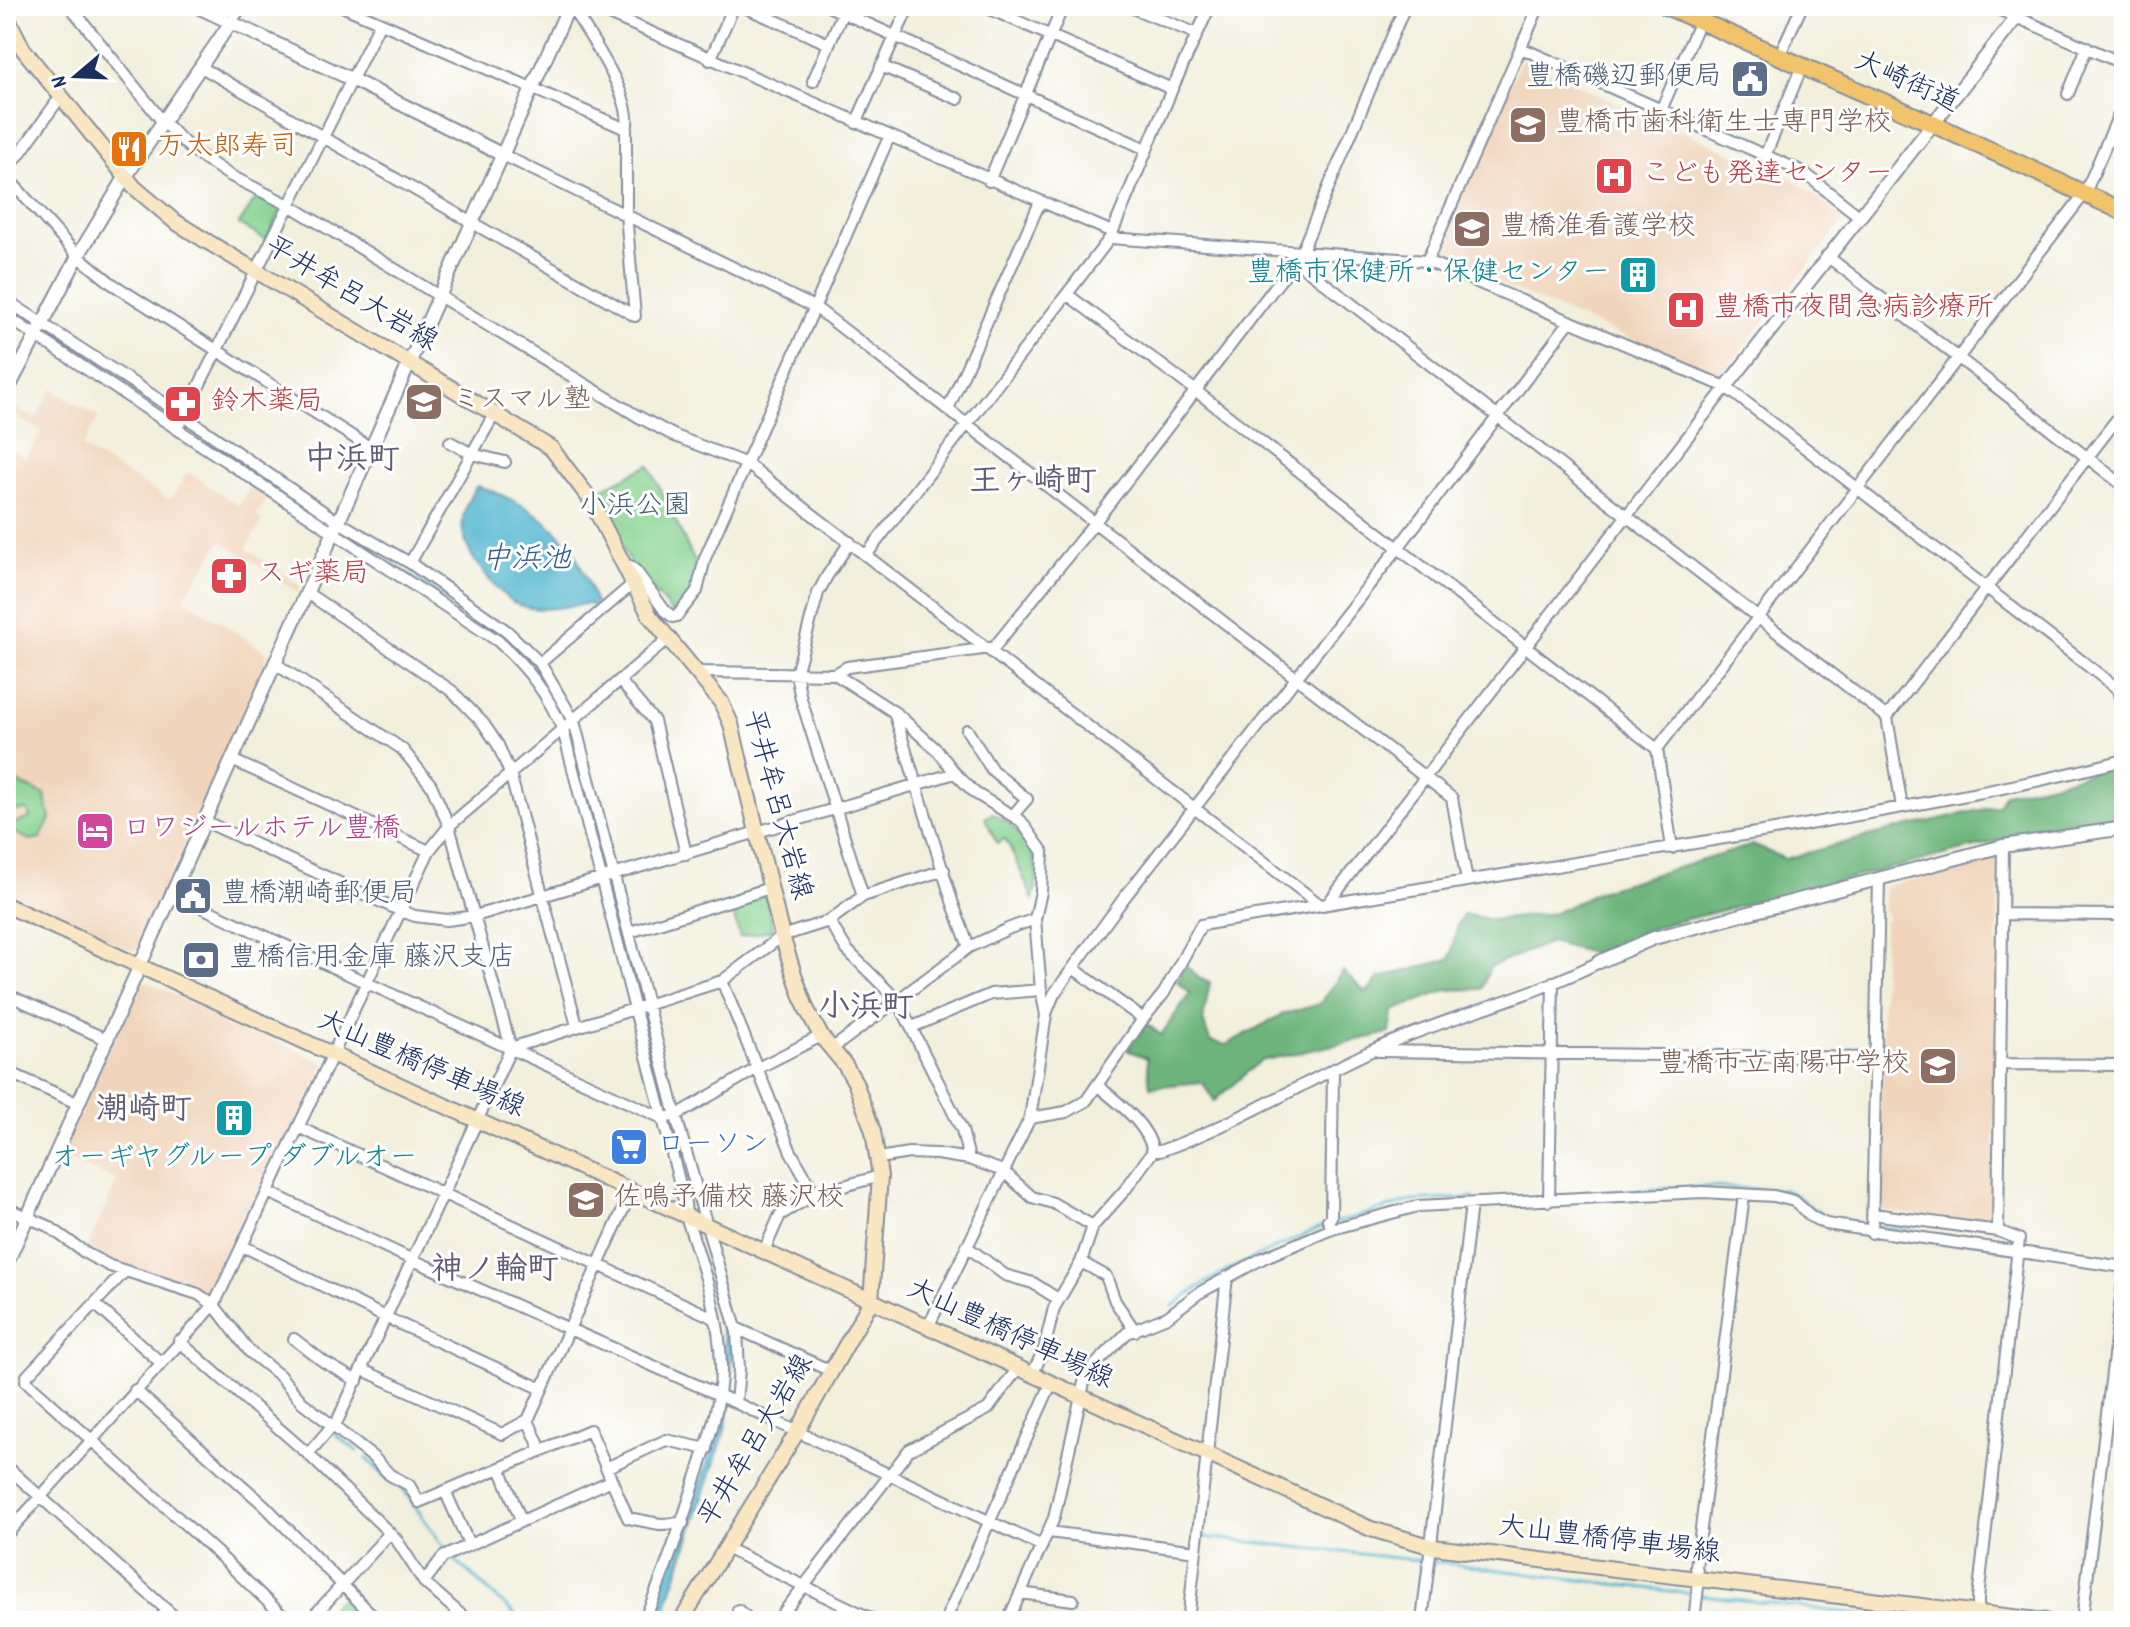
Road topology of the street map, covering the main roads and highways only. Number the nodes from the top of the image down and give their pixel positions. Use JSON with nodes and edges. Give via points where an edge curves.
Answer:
{"nodes":[{"id":1,"x":1666,"y":6,"type":"edge"},
{"id":2,"x":6,"y":15,"type":"edge"},
{"id":3,"x":2124,"y":212,"type":"edge"},
{"id":4,"x":6,"y":905,"type":"edge"},
{"id":5,"x":871,"y":1301,"type":"junction"},
{"id":6,"x":1978,"y":1617,"type":"edge"},
{"id":7,"x":681,"y":1621,"type":"edge"},
{"id":8,"x":2046,"y":1621,"type":"edge"}],
"edges":[{"from":1,"to":3,"type":"main road","name":"大崎街道"},
{"from":2,"to":5,"type":"main road","name":"平井牟呂大岩線","via":[[23,49],[149,203],[541,440],[590,499],[650,616],[721,702],[731,724],[782,936],[806,1008],[855,1082],[873,1131],[880,1176]]},
{"from":4,"to":5,"type":"main road","name":"大山豊橋停車場線"},
{"from":5,"to":6,"type":"main road","name":"大山豊橋停車場線","via":[[1431,1558]]},
{"from":5,"to":7,"type":"main road","name":"平井牟呂大岩線"},
{"from":6,"to":8,"type":"main road","name":"大山豊橋停車場線"}]}
